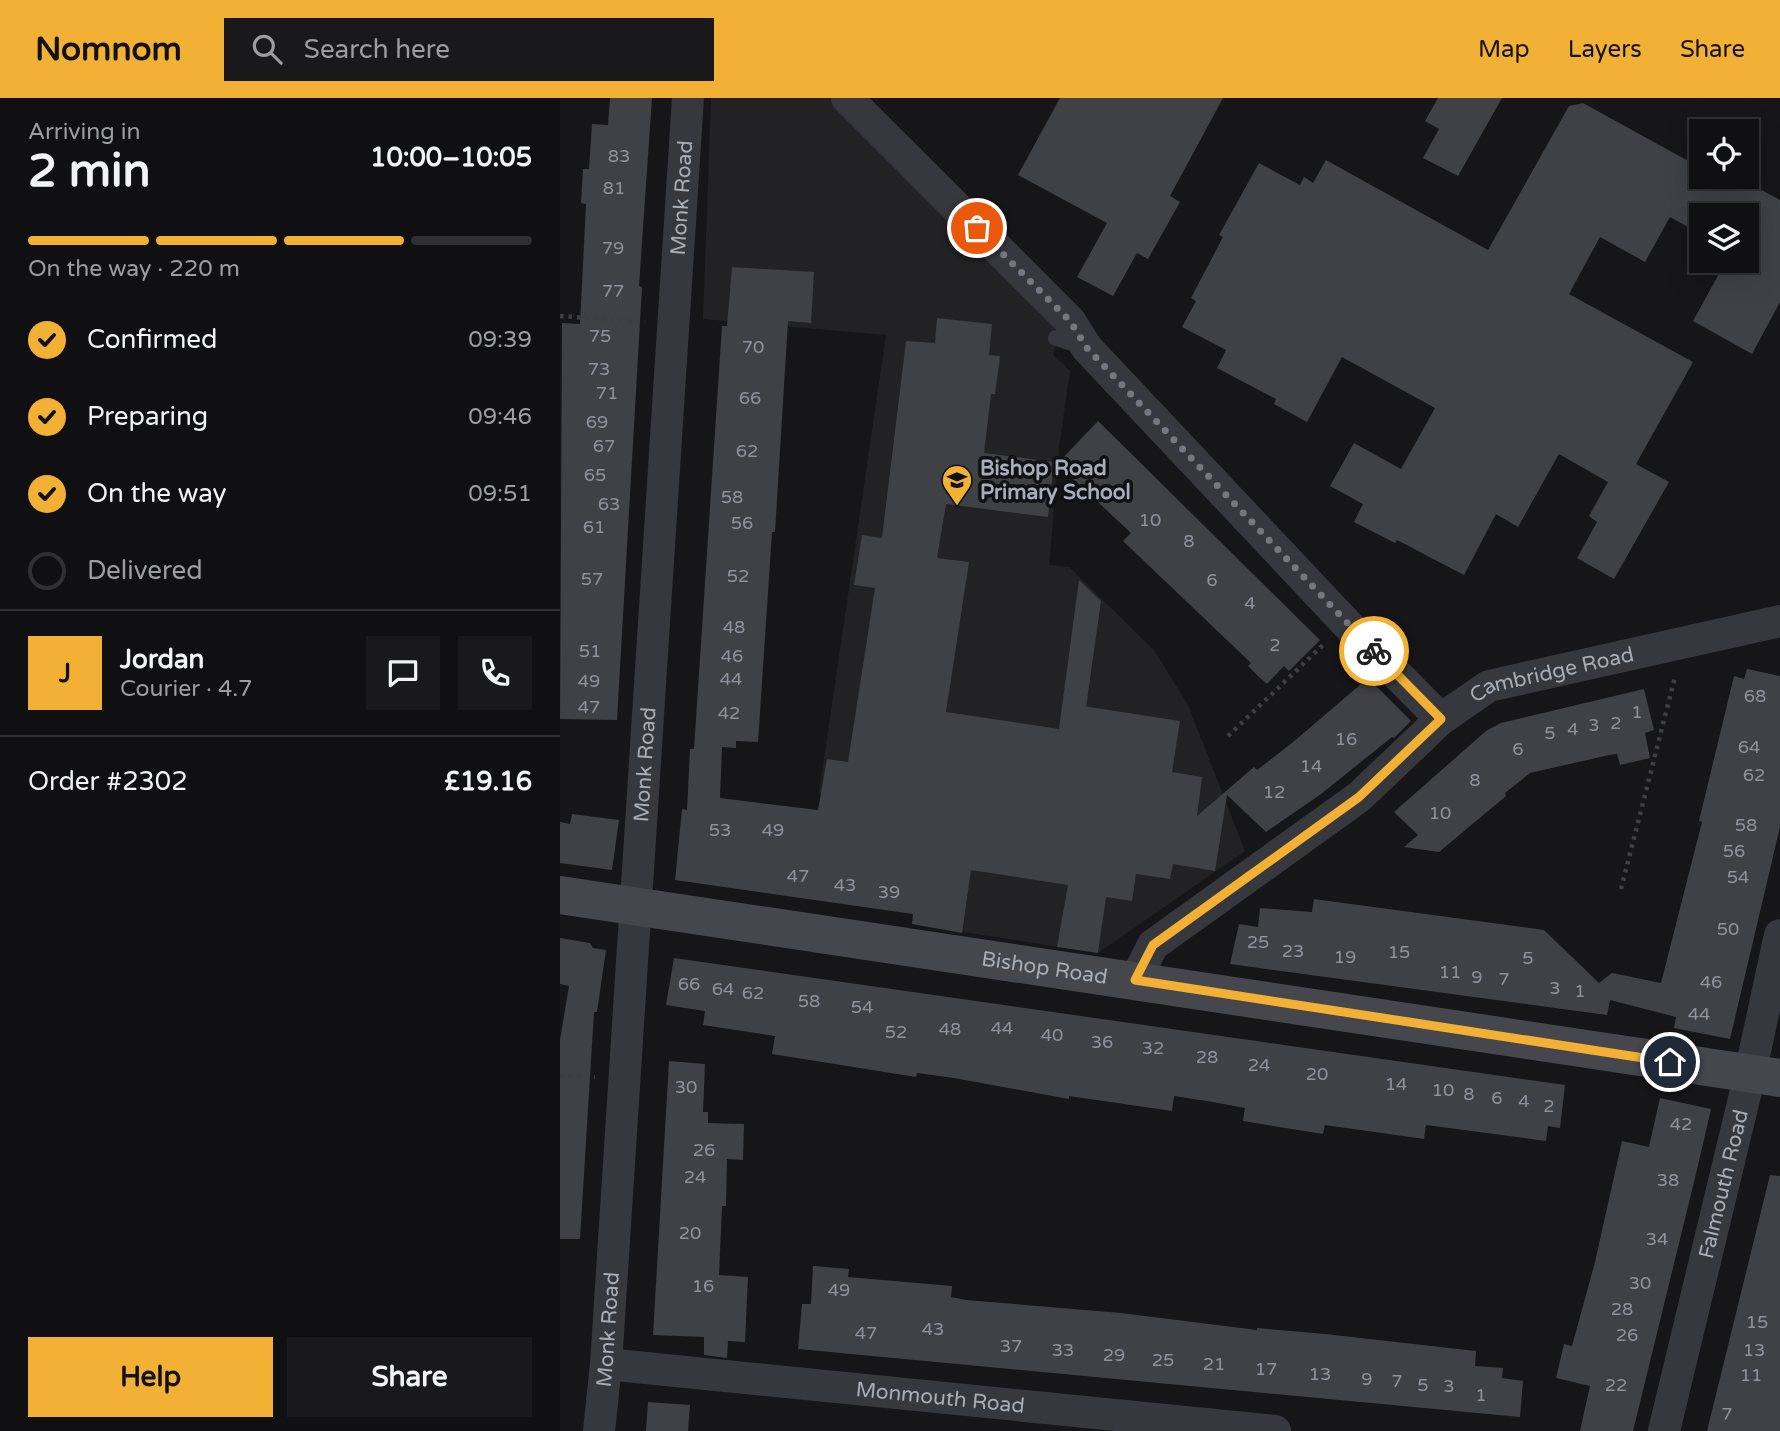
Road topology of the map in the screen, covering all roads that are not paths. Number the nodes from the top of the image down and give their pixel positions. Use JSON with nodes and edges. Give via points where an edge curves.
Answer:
{"nodes":[{"id":1,"x":688,"y":98,"type":"edge"},
{"id":2,"x":847,"y":98,"type":"edge"},
{"id":3,"x":1056,"y":338,"type":"dead end"},
{"id":4,"x":1087,"y":348,"type":"junction"},
{"id":5,"x":1780,"y":621,"type":"edge"},
{"id":6,"x":1441,"y":719,"type":"junction"},
{"id":7,"x":560,"y":894,"type":"edge"},
{"id":8,"x":635,"y":906,"type":"junction"},
{"id":9,"x":1780,"y":935,"type":"edge"},
{"id":10,"x":1135,"y":980,"type":"junction"},
{"id":11,"x":1765,"y":1076,"type":"edge"},
{"id":12,"x":606,"y":1364,"type":"junction"},
{"id":13,"x":599,"y":1431,"type":"edge"},
{"id":14,"x":1275,"y":1431,"type":"edge"},
{"id":15,"x":1664,"y":1431,"type":"edge"}],
"edges":[{"from":1,"to":8,"type":"street","name":"Monk Road"},
{"from":2,"to":4,"type":"street","via":[[1070,321]]},
{"from":3,"to":4,"type":"lane"},
{"from":4,"to":6,"type":"street"},
{"from":5,"to":6,"type":"street","name":"Cambridge Road","via":[[1489,686]]},
{"from":6,"to":10,"type":"street","name":"Cambridge Road","via":[[1359,797],[1153,945]]},
{"from":7,"to":8,"type":"street","name":"Bishop Road"},
{"from":8,"to":10,"type":"street","name":"Bishop Road"},
{"from":8,"to":12,"type":"street","name":"Monk Road"},
{"from":9,"to":11,"type":"street","name":"Falmouth Road"},
{"from":10,"to":11,"type":"street","name":"Bishop Road"},
{"from":11,"to":15,"type":"street","name":"Falmouth Road"},
{"from":12,"to":13,"type":"street","name":"Monk Road"},
{"from":12,"to":14,"type":"street","name":"Monmouth Road"}]}
